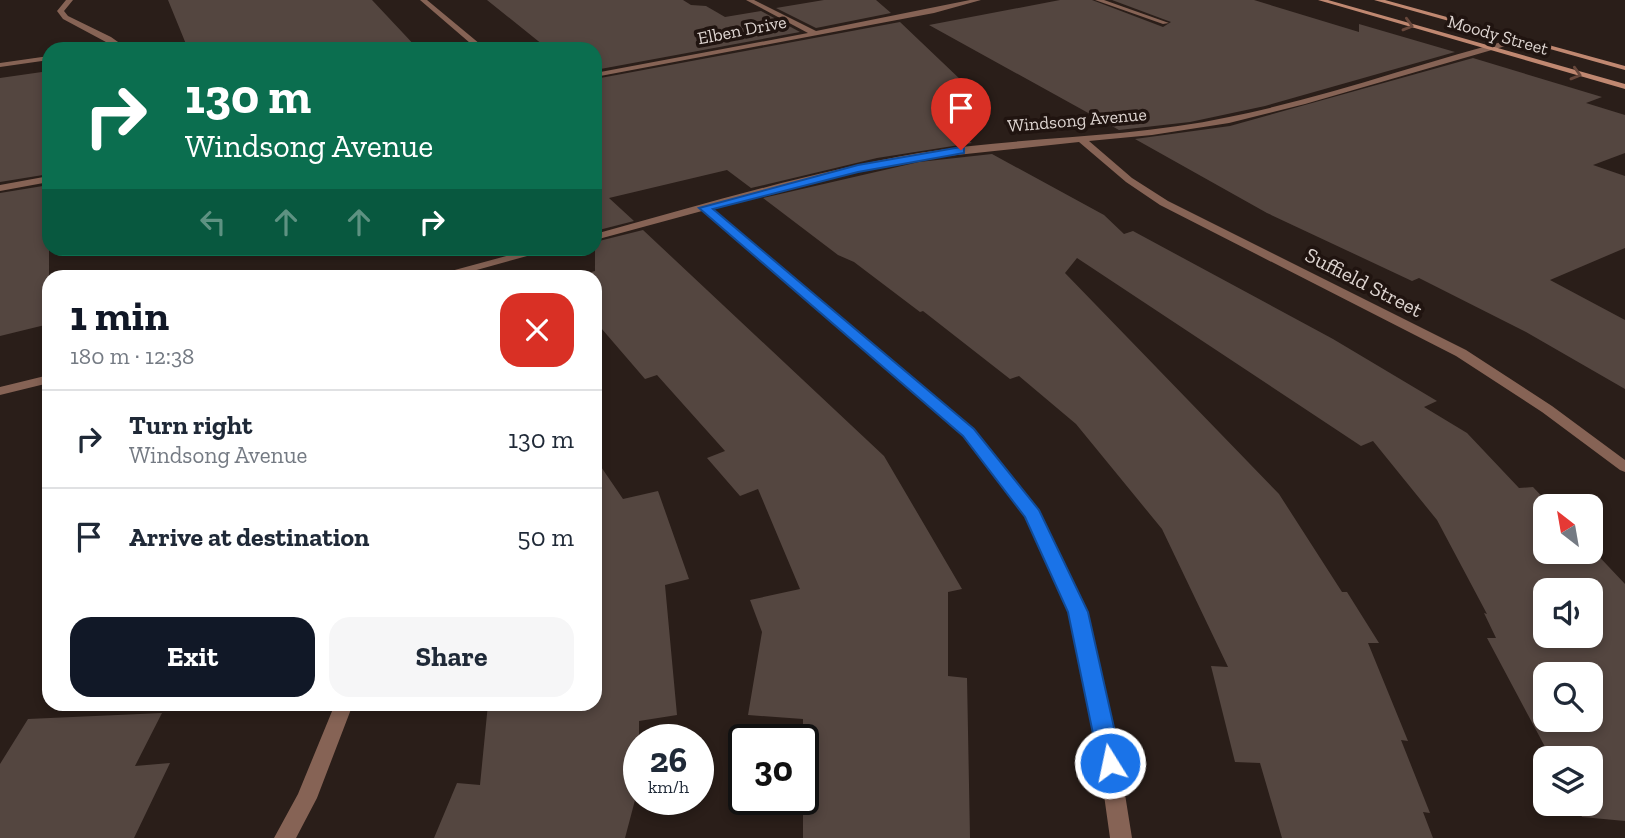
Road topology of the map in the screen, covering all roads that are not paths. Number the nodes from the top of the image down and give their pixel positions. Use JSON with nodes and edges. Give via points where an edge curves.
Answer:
{"nodes":[{"id":1,"x":71,"y":0,"type":"edge"},
{"id":2,"x":423,"y":0,"type":"edge"},
{"id":3,"x":749,"y":0,"type":"edge"},
{"id":4,"x":978,"y":0,"type":"edge"},
{"id":5,"x":1098,"y":0,"type":"edge"},
{"id":6,"x":1321,"y":0,"type":"edge"},
{"id":7,"x":1377,"y":0,"type":"edge"},
{"id":8,"x":1165,"y":23,"type":"dead end"},
{"id":9,"x":816,"y":34,"type":"junction"},
{"id":10,"x":1520,"y":39,"type":"junction"},
{"id":11,"x":114,"y":42,"type":"edge"},
{"id":12,"x":474,"y":42,"type":"edge"},
{"id":13,"x":1487,"y":48,"type":"junction"},
{"id":14,"x":42,"y":59,"type":"edge"},
{"id":15,"x":0,"y":65,"type":"edge"},
{"id":16,"x":1625,"y":68,"type":"edge"},
{"id":17,"x":602,"y":74,"type":"edge"},
{"id":18,"x":1625,"y":88,"type":"edge"},
{"id":19,"x":1082,"y":140,"type":"junction"},
{"id":20,"x":42,"y":180,"type":"edge"},
{"id":21,"x":0,"y":188,"type":"edge"},
{"id":22,"x":705,"y":208,"type":"junction"},
{"id":23,"x":602,"y":235,"type":"edge"},
{"id":24,"x":520,"y":256,"type":"edge"},
{"id":25,"x":467,"y":270,"type":"edge"},
{"id":26,"x":42,"y":381,"type":"edge"},
{"id":27,"x":0,"y":391,"type":"edge"},
{"id":28,"x":1625,"y":467,"type":"edge"},
{"id":29,"x":341,"y":711,"type":"edge"},
{"id":30,"x":285,"y":838,"type":"edge"},
{"id":31,"x":1121,"y":838,"type":"edge"}],
"edges":[{"from":1,"to":11,"type":"street","via":[[60,10],[65,18]]},
{"from":2,"to":12,"type":"street"},
{"from":3,"to":9,"type":"street"},
{"from":4,"to":9,"type":"street","name":"Elben Drive"},
{"from":5,"to":8,"type":"street"},
{"from":6,"to":13,"type":"main road","name":"Moody Street","one_way":true},
{"from":7,"to":10,"type":"main road","name":"Moody Street"},
{"from":9,"to":17,"type":"street","name":"Elben Drive"},
{"from":10,"to":13,"type":"street","name":"Windsong Avenue"},
{"from":10,"to":16,"type":"main road","name":"Moody Street"},
{"from":13,"to":18,"type":"main road","name":"Moody Street","one_way":true},
{"from":13,"to":19,"type":"street","name":"Windsong Avenue","via":[[1229,120]]},
{"from":14,"to":15,"type":"street"},
{"from":19,"to":22,"type":"street","name":"Windsong Avenue","via":[[918,156]]},
{"from":19,"to":28,"type":"street","name":"Suffield Street","via":[[1164,203],[1461,353]]},
{"from":20,"to":21,"type":"street"},
{"from":22,"to":23,"type":"street","name":"Windsong Avenue"},
{"from":22,"to":31,"type":"street","via":[[968,432],[1033,514],[1078,612],[1107,738]]},
{"from":24,"to":25,"type":"street"},
{"from":26,"to":27,"type":"street"},
{"from":29,"to":30,"type":"street","via":[[307,798]]}]}
